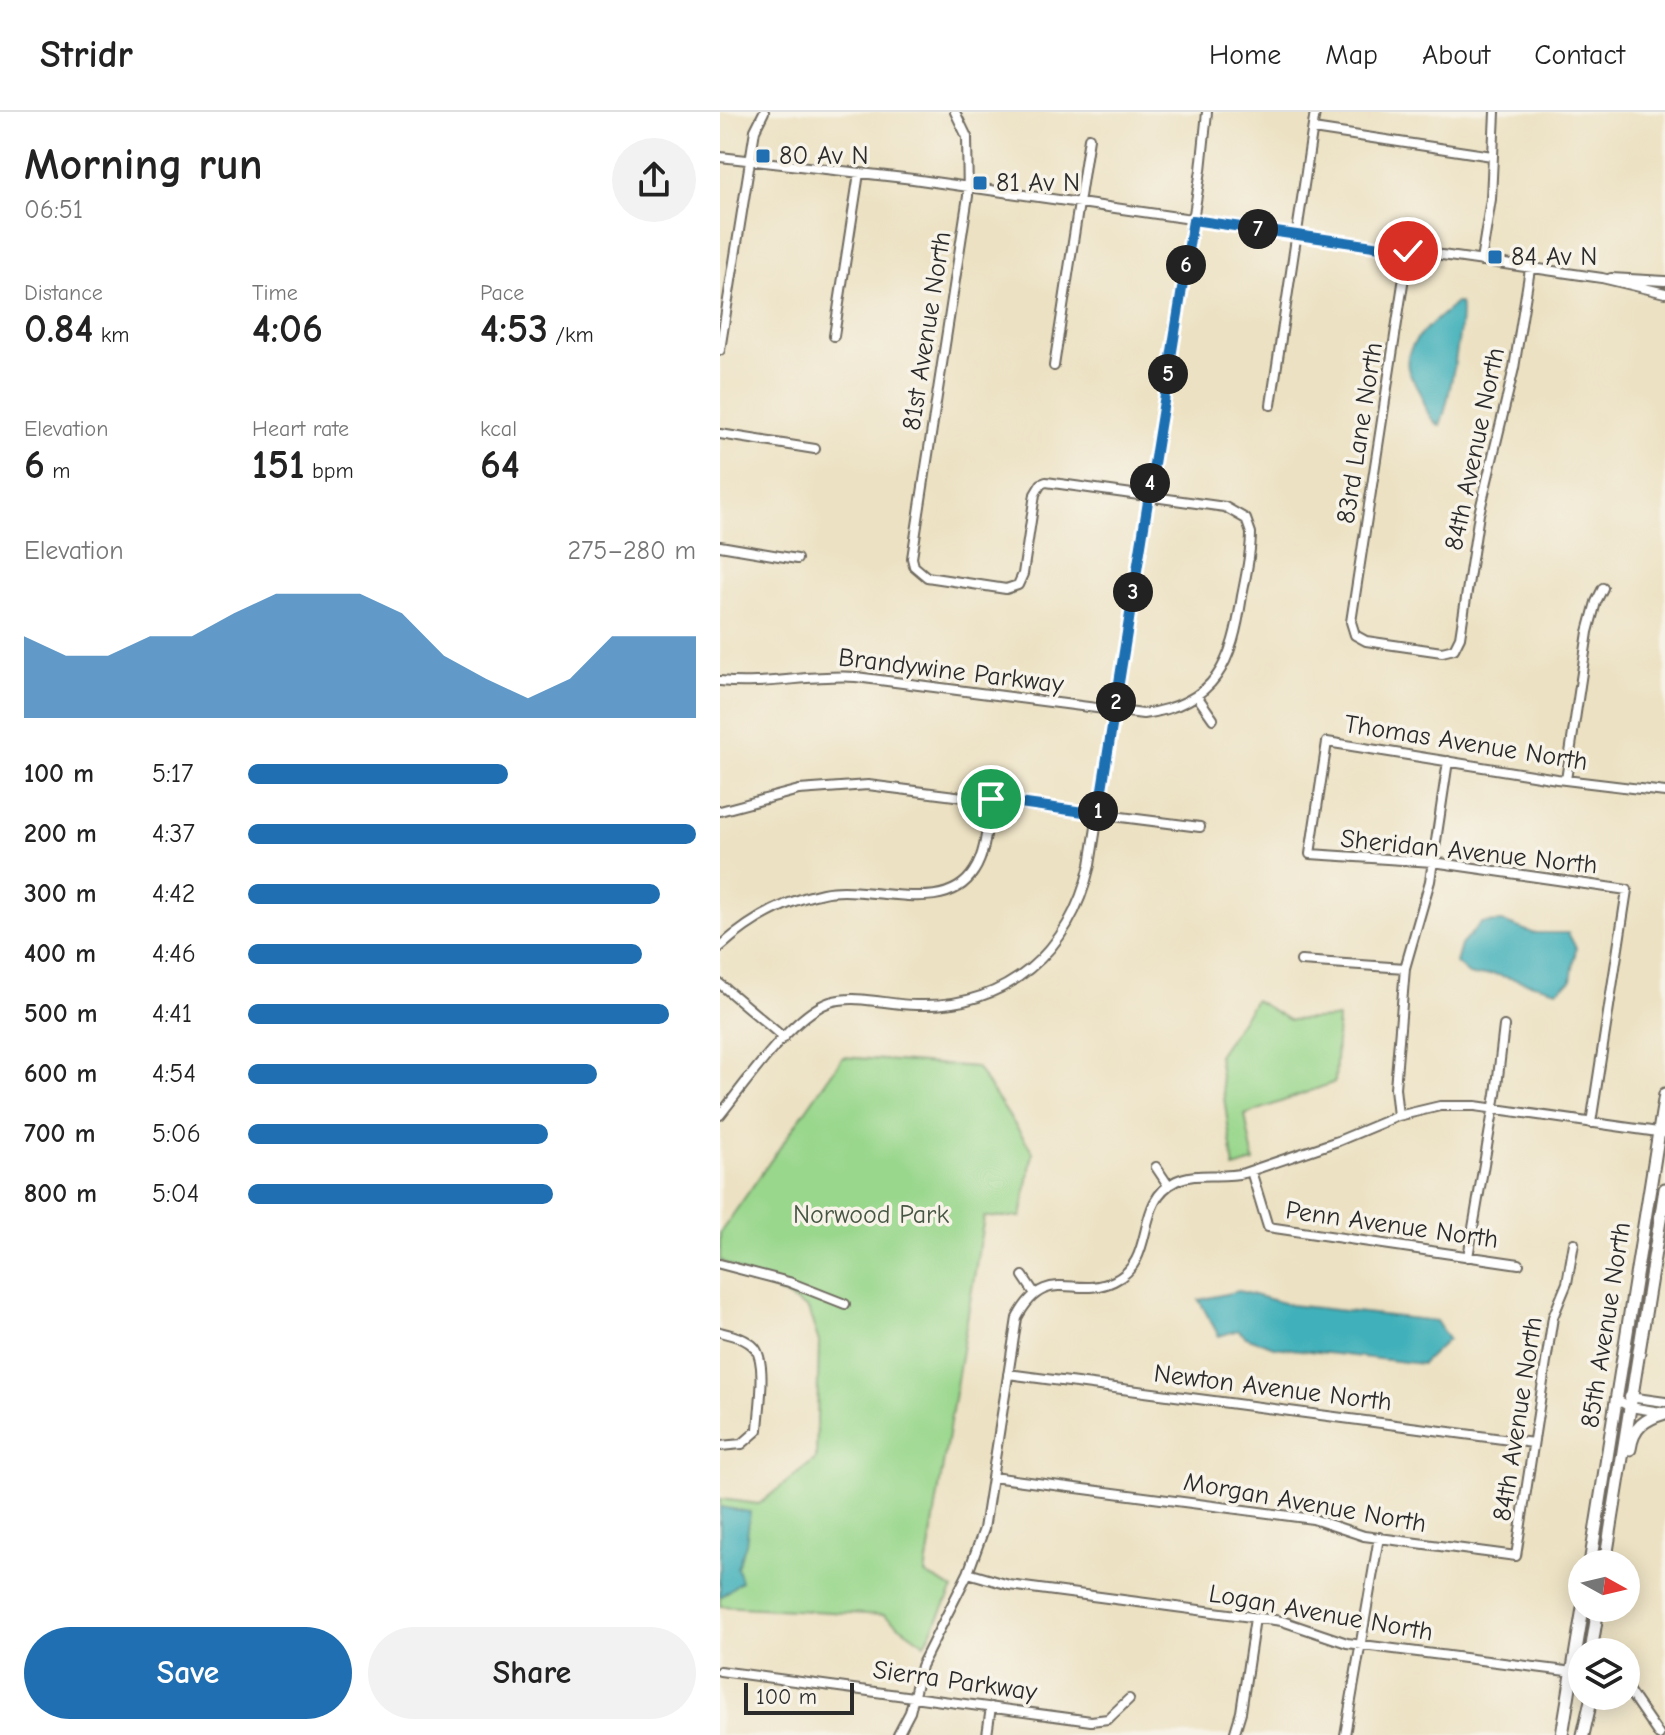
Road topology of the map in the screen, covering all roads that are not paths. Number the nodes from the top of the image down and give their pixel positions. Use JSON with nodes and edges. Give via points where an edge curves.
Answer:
{"nodes":[{"id":1,"x":764,"y":112,"type":"edge"},
{"id":2,"x":955,"y":112,"type":"edge"},
{"id":3,"x":1207,"y":112,"type":"edge"},
{"id":4,"x":1315,"y":112,"type":"edge"},
{"id":5,"x":1495,"y":112,"type":"edge"},
{"id":6,"x":1313,"y":129,"type":"junction"},
{"id":7,"x":1089,"y":138,"type":"dead end"},
{"id":8,"x":1492,"y":156,"type":"junction"},
{"id":9,"x":720,"y":157,"type":"edge"},
{"id":10,"x":751,"y":160,"type":"junction"},
{"id":11,"x":859,"y":173,"type":"junction"},
{"id":12,"x":969,"y":187,"type":"junction"},
{"id":13,"x":1079,"y":203,"type":"junction"},
{"id":14,"x":1193,"y":220,"type":"junction"},
{"id":15,"x":1299,"y":235,"type":"junction"},
{"id":16,"x":1408,"y":251,"type":"junction"},
{"id":17,"x":1481,"y":261,"type":"junction"},
{"id":18,"x":1530,"y":269,"type":"junction"},
{"id":19,"x":1602,"y":278,"type":"junction"},
{"id":20,"x":1665,"y":281,"type":"edge"},
{"id":21,"x":1665,"y":293,"type":"edge"},
{"id":22,"x":834,"y":336,"type":"dead end"},
{"id":23,"x":720,"y":350,"type":"edge"},
{"id":24,"x":1054,"y":366,"type":"dead end"},
{"id":25,"x":1271,"y":405,"type":"dead end"},
{"id":26,"x":720,"y":434,"type":"edge"},
{"id":27,"x":815,"y":449,"type":"dead end"},
{"id":28,"x":1148,"y":495,"type":"junction"},
{"id":29,"x":720,"y":546,"type":"edge"},
{"id":30,"x":797,"y":559,"type":"dead end"},
{"id":31,"x":1603,"y":588,"type":"dead end"},
{"id":32,"x":1460,"y":637,"type":"joint"},
{"id":33,"x":720,"y":681,"type":"edge"},
{"id":34,"x":1197,"y":696,"type":"junction"},
{"id":35,"x":1114,"y":712,"type":"junction"},
{"id":36,"x":1213,"y":719,"type":"dead end"},
{"id":37,"x":1448,"y":761,"type":"junction"},
{"id":38,"x":1566,"y":780,"type":"junction"},
{"id":39,"x":1665,"y":792,"type":"edge"},
{"id":40,"x":991,"y":799,"type":"junction"},
{"id":41,"x":720,"y":811,"type":"edge"},
{"id":42,"x":1098,"y":814,"type":"junction"},
{"id":43,"x":1200,"y":827,"type":"dead end"},
{"id":44,"x":1310,"y":854,"type":"joint"},
{"id":45,"x":1433,"y":862,"type":"junction"},
{"id":46,"x":720,"y":947,"type":"edge"},
{"id":47,"x":1301,"y":961,"type":"dead end"},
{"id":48,"x":1405,"y":968,"type":"junction"},
{"id":49,"x":720,"y":984,"type":"edge"},
{"id":50,"x":1504,"y":1026,"type":"dead end"},
{"id":51,"x":784,"y":1038,"type":"junction"},
{"id":52,"x":1665,"y":1094,"type":"edge"},
{"id":53,"x":1493,"y":1109,"type":"junction"},
{"id":54,"x":720,"y":1115,"type":"edge"},
{"id":55,"x":1398,"y":1116,"type":"junction"},
{"id":56,"x":1591,"y":1123,"type":"junction"},
{"id":57,"x":1662,"y":1133,"type":"edge"},
{"id":58,"x":1156,"y":1167,"type":"dead end"},
{"id":59,"x":1251,"y":1171,"type":"junction"},
{"id":60,"x":1168,"y":1185,"type":"junction"},
{"id":61,"x":1665,"y":1189,"type":"edge"},
{"id":62,"x":1574,"y":1243,"type":"dead end"},
{"id":63,"x":1468,"y":1257,"type":"junction"},
{"id":64,"x":720,"y":1264,"type":"edge"},
{"id":65,"x":1519,"y":1264,"type":"dead end"},
{"id":66,"x":1023,"y":1276,"type":"dead end"},
{"id":67,"x":1035,"y":1294,"type":"junction"},
{"id":68,"x":845,"y":1304,"type":"dead end"},
{"id":69,"x":720,"y":1332,"type":"edge"},
{"id":70,"x":1008,"y":1374,"type":"junction"},
{"id":71,"x":1616,"y":1399,"type":"junction"},
{"id":72,"x":1631,"y":1402,"type":"junction"},
{"id":73,"x":1665,"y":1402,"type":"edge"},
{"id":74,"x":1665,"y":1413,"type":"edge"},
{"id":75,"x":1533,"y":1443,"type":"junction"},
{"id":76,"x":720,"y":1446,"type":"edge"},
{"id":77,"x":992,"y":1477,"type":"junction"},
{"id":78,"x":1379,"y":1537,"type":"junction"},
{"id":79,"x":1592,"y":1550,"type":"edge"},
{"id":80,"x":1607,"y":1550,"type":"edge"},
{"id":81,"x":1609,"y":1550,"type":"edge"},
{"id":82,"x":1516,"y":1556,"type":"joint"},
{"id":83,"x":968,"y":1573,"type":"junction"},
{"id":84,"x":1255,"y":1618,"type":"junction"},
{"id":85,"x":1361,"y":1645,"type":"junction"},
{"id":86,"x":720,"y":1671,"type":"edge"},
{"id":87,"x":1568,"y":1671,"type":"edge"},
{"id":88,"x":914,"y":1695,"type":"junction"},
{"id":89,"x":1129,"y":1699,"type":"dead end"},
{"id":90,"x":991,"y":1707,"type":"junction"},
{"id":91,"x":1640,"y":1707,"type":"edge"},
{"id":92,"x":1568,"y":1710,"type":"edge"},
{"id":93,"x":1583,"y":1710,"type":"edge"},
{"id":94,"x":1588,"y":1710,"type":"edge"},
{"id":95,"x":898,"y":1735,"type":"edge"},
{"id":96,"x":987,"y":1735,"type":"edge"},
{"id":97,"x":1234,"y":1735,"type":"edge"},
{"id":98,"x":1345,"y":1735,"type":"edge"},
{"id":99,"x":1562,"y":1735,"type":"edge"},
{"id":100,"x":1580,"y":1735,"type":"edge"},
{"id":101,"x":1659,"y":1735,"type":"edge"}],
"edges":[{"from":1,"to":10,"type":"street"},
{"from":2,"to":12,"type":"street","name":"81st Avenue North","via":[[967,137]]},
{"from":3,"to":14,"type":"street"},
{"from":4,"to":6,"type":"street"},
{"from":5,"to":8,"type":"street"},
{"from":6,"to":8,"type":"street"},
{"from":6,"to":15,"type":"street"},
{"from":7,"to":13,"type":"street"},
{"from":8,"to":17,"type":"street"},
{"from":9,"to":10,"type":"street"},
{"from":10,"to":11,"type":"street"},
{"from":10,"to":23,"type":"street"},
{"from":11,"to":12,"type":"street"},
{"from":11,"to":22,"type":"street"},
{"from":12,"to":13,"type":"street"},
{"from":12,"to":28,"type":"street","name":"81st Avenue North","via":[[912,558],[918,572],[1012,588],[1023,574],[1041,484],[1052,481]]},
{"from":13,"to":14,"type":"street"},
{"from":13,"to":24,"type":"street"},
{"from":14,"to":15,"type":"street"},
{"from":14,"to":28,"type":"street"},
{"from":15,"to":16,"type":"street"},
{"from":15,"to":25,"type":"street"},
{"from":16,"to":17,"type":"street"},
{"from":16,"to":32,"type":"street","name":"83rd Lane North","via":[[1351,622],[1355,635],[1366,641],[1442,652],[1454,649]]},
{"from":17,"to":18,"type":"street"},
{"from":18,"to":19,"type":"street"},
{"from":18,"to":32,"type":"street","name":"84th Avenue North","via":[[1514,368],[1479,514]]},
{"from":19,"to":20,"type":"street"},
{"from":19,"to":21,"type":"street"},
{"from":26,"to":27,"type":"street"},
{"from":28,"to":34,"type":"street","name":"Brandywine Parkway","via":[[1225,507],[1246,519],[1251,541],[1233,646],[1217,676]]},
{"from":28,"to":35,"type":"street"},
{"from":29,"to":30,"type":"street"},
{"from":31,"to":38,"type":"street","via":[[1588,632]]},
{"from":33,"to":35,"type":"street","name":"Brandywine Parkway","via":[[856,677]]},
{"from":34,"to":35,"type":"street","name":"Brandywine Parkway","via":[[1160,712]]},
{"from":34,"to":36,"type":"street"},
{"from":35,"to":42,"type":"street"},
{"from":37,"to":38,"type":"street","name":"Thomas Avenue North"},
{"from":37,"to":44,"type":"street","name":"Thomas Avenue North","via":[[1327,742]]},
{"from":37,"to":45,"type":"street"},
{"from":38,"to":39,"type":"street","name":"Thomas Avenue North"},
{"from":40,"to":41,"type":"street","via":[[845,785],[799,790]]},
{"from":40,"to":42,"type":"street"},
{"from":40,"to":46,"type":"street","via":[[979,862],[956,889],[933,897],[860,890],[823,893],[777,907]]},
{"from":42,"to":43,"type":"street"},
{"from":42,"to":51,"type":"street","via":[[1085,888],[1076,909],[1052,948],[1018,978],[954,1004],[832,1002],[803,1017]]},
{"from":44,"to":45,"type":"street","name":"Sheridan Avenue North"},
{"from":45,"to":48,"type":"street"},
{"from":45,"to":56,"type":"street","name":"Sheridan Avenue North","via":[[1627,890]]},
{"from":47,"to":48,"type":"street"},
{"from":48,"to":55,"type":"street","via":[[1395,1088]]},
{"from":49,"to":51,"type":"street"},
{"from":50,"to":53,"type":"street"},
{"from":51,"to":54,"type":"street"},
{"from":52,"to":57,"type":"main road","name":"85th Avenue North"},
{"from":53,"to":55,"type":"street","via":[[1440,1106]]},
{"from":53,"to":56,"type":"street"},
{"from":53,"to":63,"type":"street"},
{"from":55,"to":59,"type":"street"},
{"from":56,"to":57,"type":"street"},
{"from":57,"to":71,"type":"main road","name":"85th Avenue North"},
{"from":58,"to":60,"type":"street"},
{"from":59,"to":60,"type":"street","via":[[1185,1177]]},
{"from":59,"to":63,"type":"street","name":"Penn Avenue North","via":[[1268,1227]]},
{"from":60,"to":67,"type":"street","via":[[1151,1206],[1140,1255],[1123,1276],[1099,1286],[1059,1284]]},
{"from":61,"to":72,"type":"main road","name":"85th Avenue North"},
{"from":62,"to":75,"type":"street","name":"84th Avenue North","via":[[1567,1283],[1553,1317]]},
{"from":63,"to":65,"type":"street","name":"Penn Avenue North"},
{"from":64,"to":68,"type":"street"},
{"from":66,"to":67,"type":"street"},
{"from":67,"to":70,"type":"street","via":[[1015,1328]]},
{"from":69,"to":76,"type":"street","via":[[755,1348],[761,1368],[758,1430],[742,1444]]},
{"from":70,"to":75,"type":"street","name":"Newton Avenue North"},
{"from":70,"to":77,"type":"street"},
{"from":71,"to":72,"type":"street"},
{"from":71,"to":79,"type":"main road","name":"85th Avenue North"},
{"from":72,"to":73,"type":"street"},
{"from":72,"to":74,"type":"street"},
{"from":72,"to":80,"type":"main road","name":"85th Avenue North"},
{"from":74,"to":81,"type":"main road","via":[[1643,1422],[1633,1436]]},
{"from":75,"to":82,"type":"street","name":"84th Avenue North"},
{"from":77,"to":78,"type":"street","name":"Morgan Avenue North","via":[[1313,1519]]},
{"from":77,"to":83,"type":"street","via":[[984,1529]]},
{"from":78,"to":82,"type":"street","name":"Morgan Avenue North"},
{"from":78,"to":85,"type":"street"},
{"from":83,"to":84,"type":"street","name":"Logan Avenue North","via":[[1009,1585]]},
{"from":83,"to":88,"type":"street","via":[[921,1666]]},
{"from":84,"to":85,"type":"street","name":"Logan Avenue North","via":[[1296,1624]]},
{"from":84,"to":97,"type":"street"},
{"from":85,"to":87,"type":"street","name":"Logan Avenue North"},
{"from":85,"to":98,"type":"street"},
{"from":86,"to":88,"type":"street","name":"Sierra Parkway"},
{"from":88,"to":90,"type":"street","name":"Sierra Parkway"},
{"from":88,"to":95,"type":"street"},
{"from":89,"to":90,"type":"street","name":"Sierra Parkway","via":[[1116,1714],[1100,1721]]},
{"from":90,"to":96,"type":"street"},
{"from":91,"to":101,"type":"street"},
{"from":92,"to":99,"type":"main road"},
{"from":93,"to":100,"type":"main road"},
{"from":94,"to":100,"type":"main road"}]}
